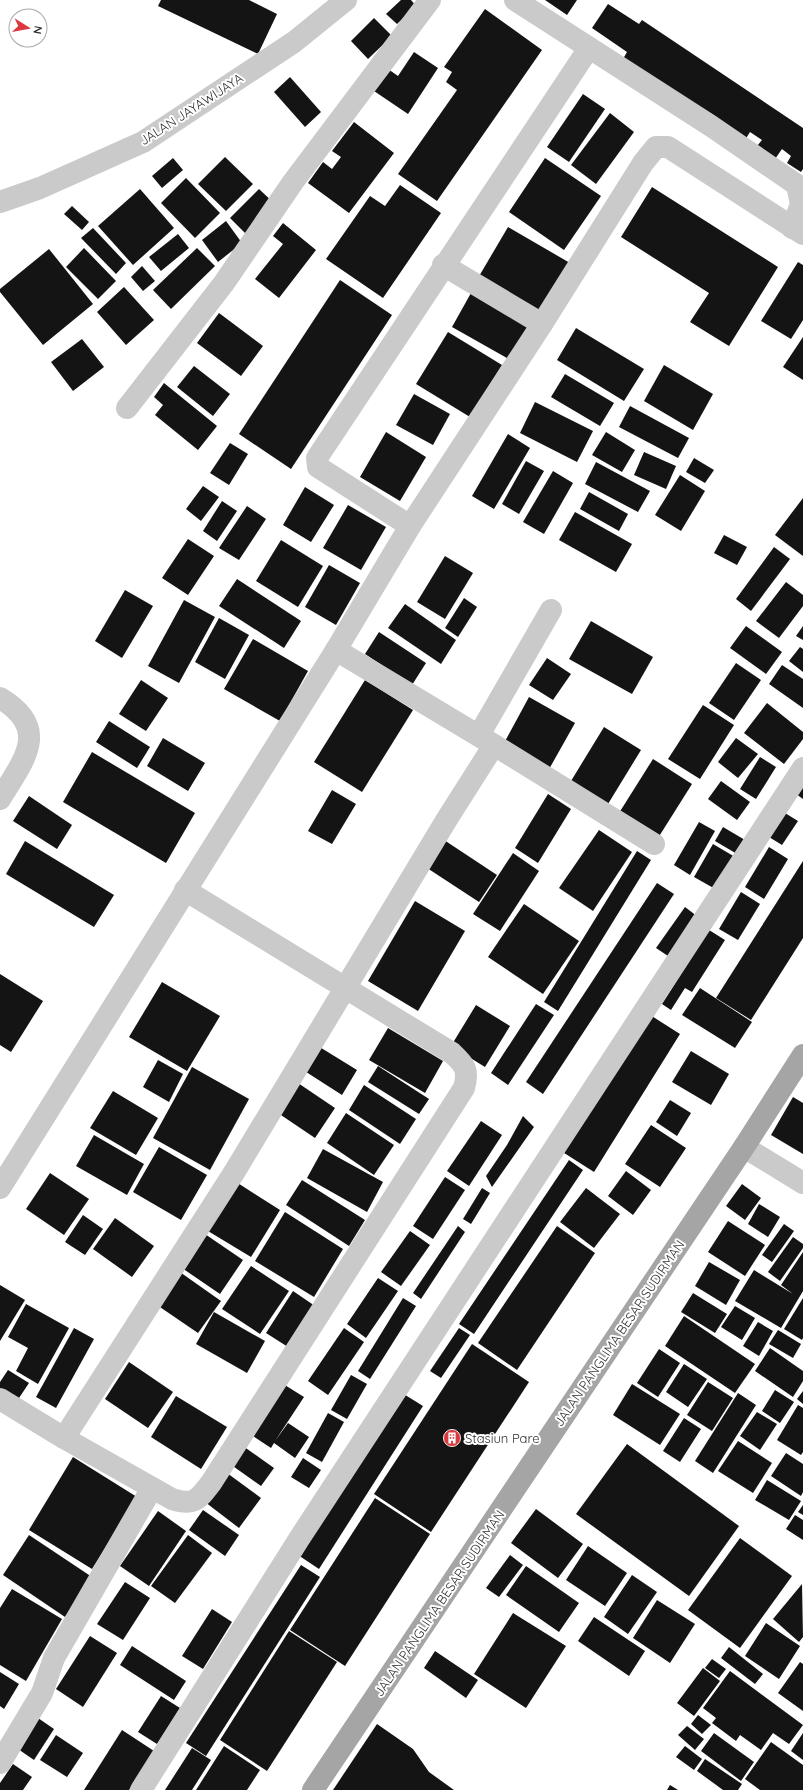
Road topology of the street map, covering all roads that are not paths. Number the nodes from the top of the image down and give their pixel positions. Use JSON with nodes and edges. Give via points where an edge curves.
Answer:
{"nodes":[{"id":1,"x":346,"y":0,"type":"edge"},
{"id":2,"x":430,"y":0,"type":"edge"},
{"id":3,"x":515,"y":0,"type":"edge"},
{"id":4,"x":589,"y":48,"type":"junction"},
{"id":5,"x":0,"y":202,"type":"edge"},
{"id":6,"x":798,"y":231,"type":"edge"},
{"id":7,"x":444,"y":266,"type":"junction"},
{"id":8,"x":542,"y":324,"type":"junction"},
{"id":9,"x":127,"y":408,"type":"dead end"},
{"id":10,"x":410,"y":526,"type":"junction"},
{"id":11,"x":551,"y":610,"type":"dead end"},
{"id":12,"x":336,"y":650,"type":"junction"},
{"id":13,"x":0,"y":698,"type":"edge"},
{"id":14,"x":486,"y":740,"type":"junction"},
{"id":15,"x":803,"y":768,"type":"edge"},
{"id":16,"x":0,"y":799,"type":"edge"},
{"id":17,"x":654,"y":844,"type":"dead end"},
{"id":18,"x":185,"y":890,"type":"junction"},
{"id":19,"x":345,"y":988,"type":"junction"},
{"id":20,"x":803,"y":1055,"type":"edge"},
{"id":21,"x":744,"y":1147,"type":"junction"},
{"id":22,"x":803,"y":1183,"type":"edge"},
{"id":23,"x":0,"y":1188,"type":"edge"},
{"id":24,"x":0,"y":1399,"type":"edge"},
{"id":25,"x":64,"y":1438,"type":"junction"},
{"id":26,"x":152,"y":1488,"type":"junction"},
{"id":27,"x":0,"y":1763,"type":"edge"},
{"id":28,"x":141,"y":1790,"type":"edge"},
{"id":29,"x":313,"y":1790,"type":"edge"}],
"edges":[{"from":1,"to":5,"type":"street","name":"JALAN JAYAWIJAYA","via":[[294,42],[143,142],[40,188]]},
{"from":2,"to":9,"type":"street","via":[[293,182],[224,283]]},
{"from":3,"to":4,"type":"street"},
{"from":4,"to":6,"type":"street","via":[[798,185]]},
{"from":4,"to":7,"type":"street"},
{"from":6,"to":8,"type":"street","via":[[668,148],[656,147],[643,163]]},
{"from":7,"to":8,"type":"street"},
{"from":7,"to":10,"type":"street","via":[[316,458],[318,467]]},
{"from":8,"to":10,"type":"street"},
{"from":10,"to":12,"type":"street"},
{"from":11,"to":14,"type":"street"},
{"from":12,"to":14,"type":"street"},
{"from":12,"to":18,"type":"street"},
{"from":13,"to":16,"type":"street","via":[[22,716],[30,744],[25,759]]},
{"from":14,"to":17,"type":"street"},
{"from":14,"to":19,"type":"street"},
{"from":15,"to":28,"type":"street","via":[[299,1539]]},
{"from":18,"to":19,"type":"street"},
{"from":18,"to":23,"type":"street"},
{"from":19,"to":25,"type":"street","via":[[235,1171]]},
{"from":19,"to":26,"type":"street","via":[[452,1053],[463,1063],[467,1072],[464,1088],[201,1496],[183,1503],[172,1500]]},
{"from":20,"to":21,"type":"main road","name":"JALAN PANGLIMA BESAR SUDIRMAN"},
{"from":21,"to":22,"type":"street"},
{"from":21,"to":29,"type":"main road","name":"JALAN PANGLIMA BESAR SUDIRMAN"},
{"from":24,"to":25,"type":"street"},
{"from":25,"to":26,"type":"street"},
{"from":26,"to":27,"type":"street","via":[[54,1658],[42,1694]]}]}
